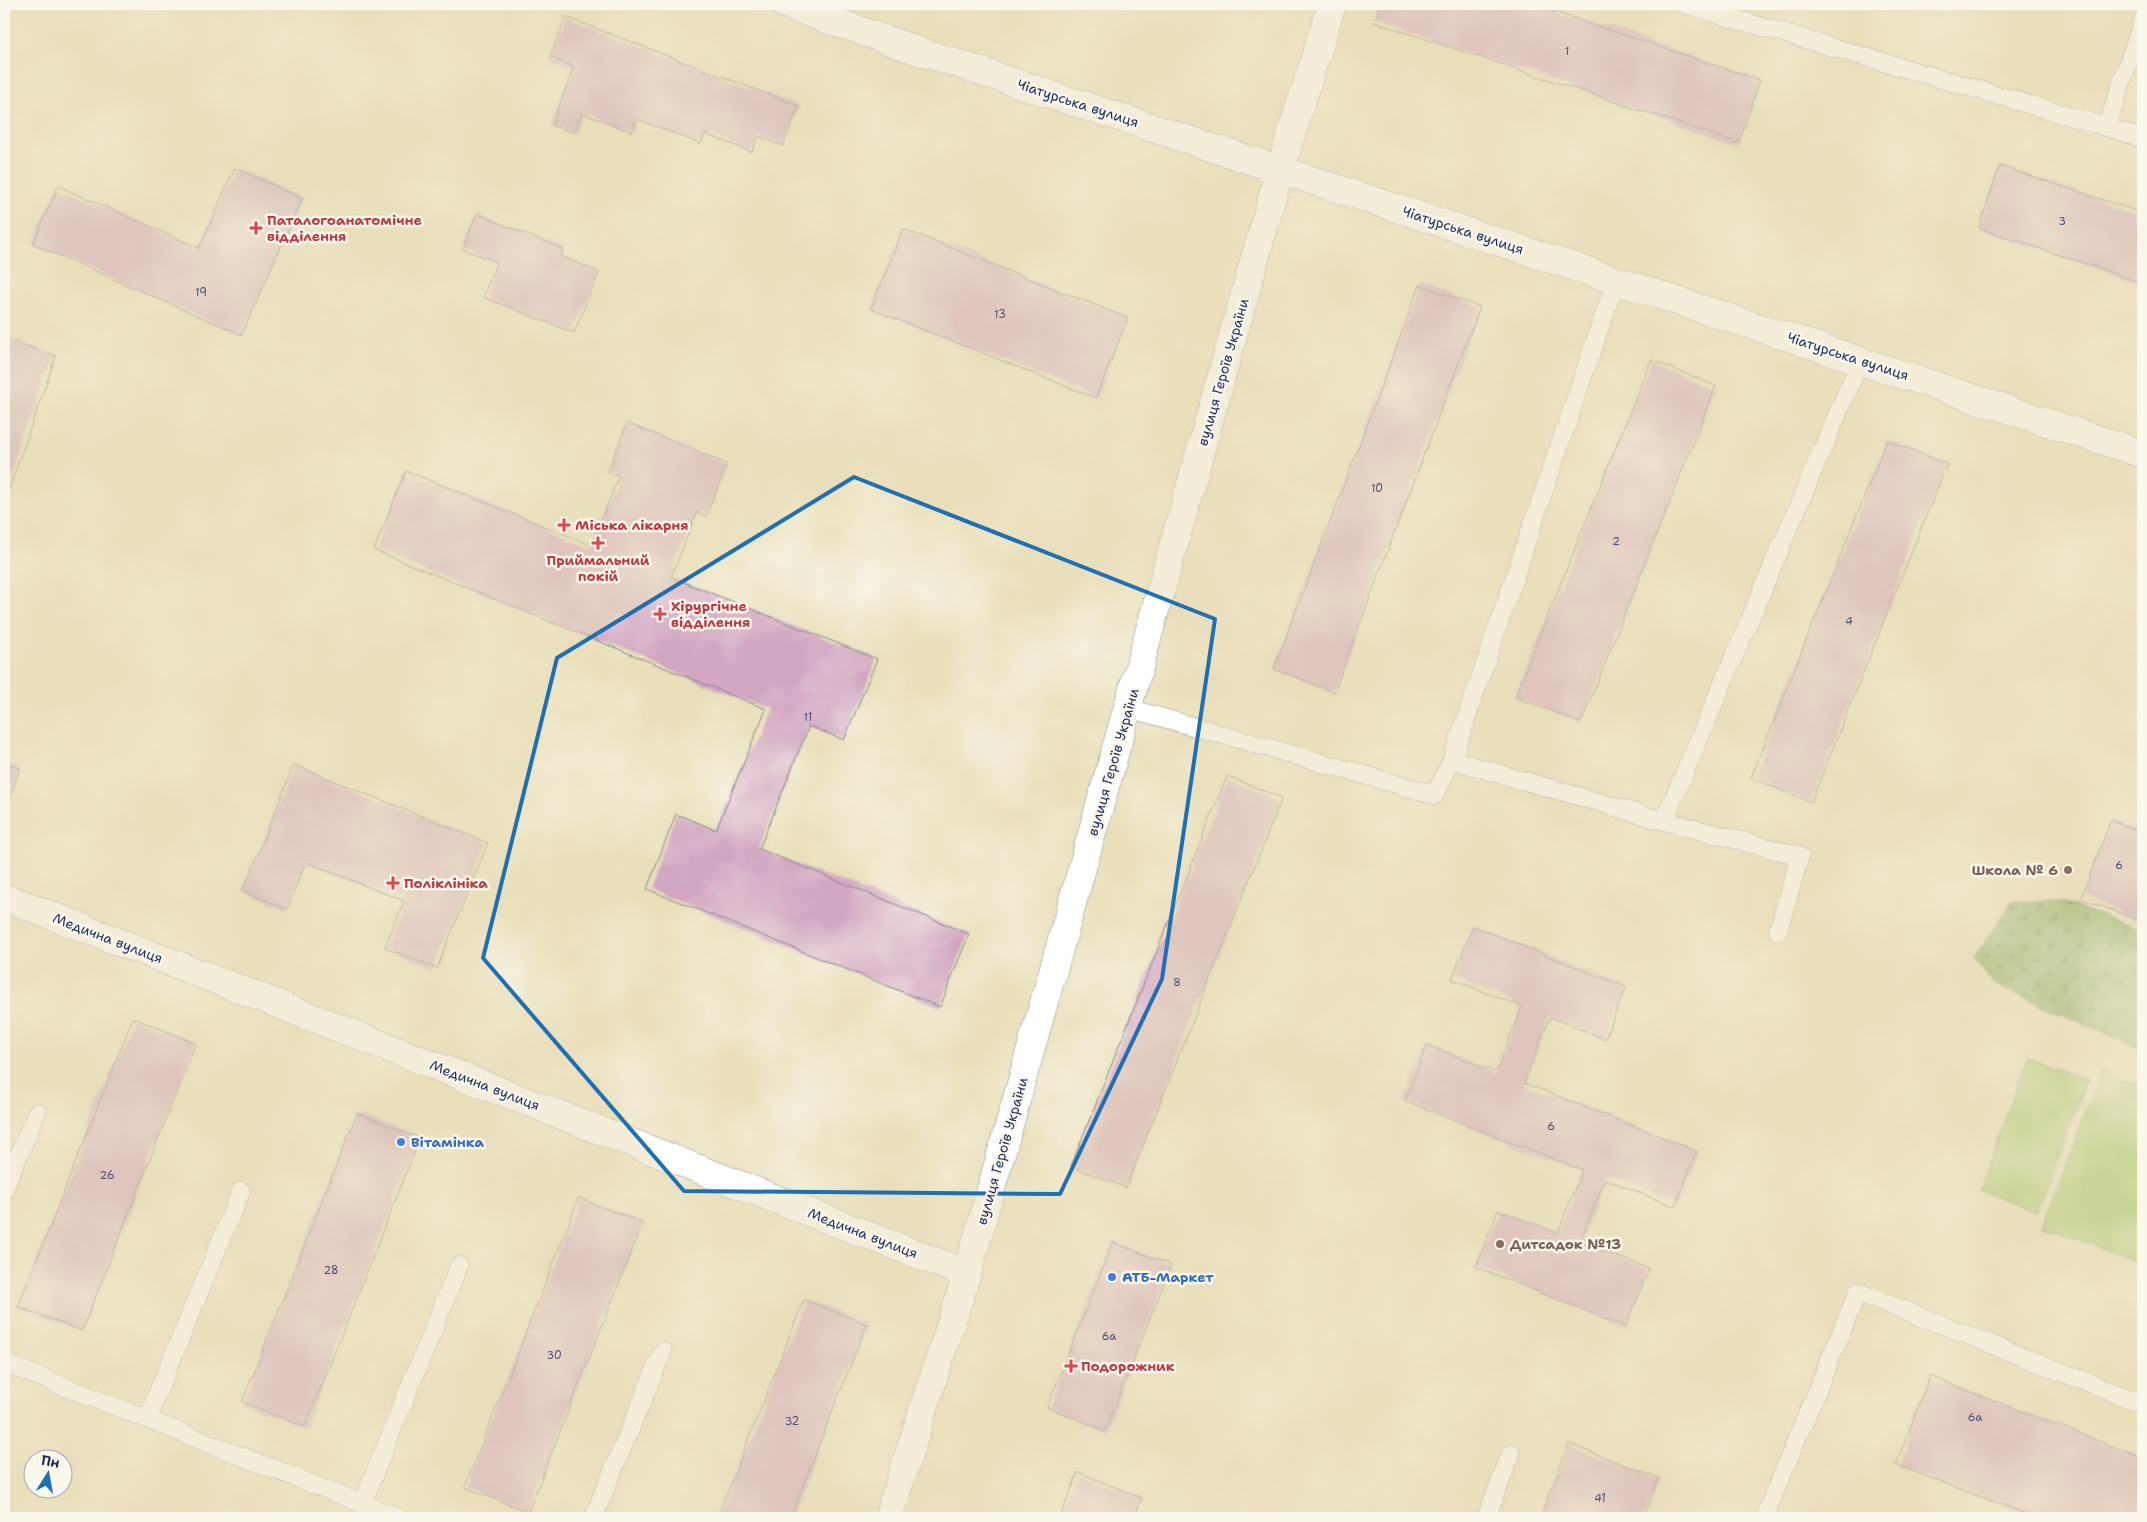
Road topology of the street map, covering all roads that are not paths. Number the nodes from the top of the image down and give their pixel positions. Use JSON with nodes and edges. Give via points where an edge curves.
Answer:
{"nodes":[{"id":1,"x":784,"y":4,"type":"edge"},
{"id":2,"x":1332,"y":4,"type":"edge"},
{"id":3,"x":1684,"y":4,"type":"edge"},
{"id":4,"x":2143,"y":19,"type":"edge"},
{"id":5,"x":2108,"y":127,"type":"junction"},
{"id":6,"x":2143,"y":139,"type":"edge"},
{"id":7,"x":1280,"y":170,"type":"junction"},
{"id":8,"x":1616,"y":280,"type":"junction"},
{"id":9,"x":1860,"y":361,"type":"junction"},
{"id":10,"x":2143,"y":454,"type":"edge"},
{"id":11,"x":1128,"y":708,"type":"junction"},
{"id":12,"x":1452,"y":760,"type":"junction"},
{"id":13,"x":1664,"y":821,"type":"junction"},
{"id":14,"x":4,"y":897,"type":"edge"},
{"id":15,"x":1778,"y":931,"type":"dead end"},
{"id":16,"x":37,"y":1112,"type":"dead end"},
{"id":17,"x":4,"y":1190,"type":"edge"},
{"id":18,"x":241,"y":1191,"type":"dead end"},
{"id":19,"x":459,"y":1266,"type":"dead end"},
{"id":20,"x":967,"y":1274,"type":"junction"},
{"id":21,"x":663,"y":1351,"type":"dead end"},
{"id":22,"x":4,"y":1364,"type":"edge"},
{"id":23,"x":2143,"y":1404,"type":"edge"},
{"id":24,"x":146,"y":1419,"type":"junction"},
{"id":25,"x":1511,"y":1454,"type":"dead end"},
{"id":26,"x":362,"y":1504,"type":"junction"},
{"id":27,"x":399,"y":1518,"type":"edge"},
{"id":28,"x":593,"y":1518,"type":"edge"},
{"id":29,"x":888,"y":1518,"type":"edge"},
{"id":30,"x":1486,"y":1518,"type":"edge"},
{"id":31,"x":1764,"y":1518,"type":"edge"}],
"edges":[{"from":1,"to":7,"type":"street","name":"Чіатурська вулиця"},
{"from":2,"to":7,"type":"street","name":"вулиця Героїв України"},
{"from":3,"to":5,"type":"lane"},
{"from":4,"to":5,"type":"lane"},
{"from":5,"to":6,"type":"lane"},
{"from":7,"to":8,"type":"street","name":"Чіатурська вулиця"},
{"from":7,"to":11,"type":"street","name":"вулиця Героїв України"},
{"from":8,"to":9,"type":"street","name":"Чіатурська вулиця"},
{"from":8,"to":12,"type":"lane"},
{"from":9,"to":10,"type":"street","name":"Чіатурська вулиця"},
{"from":9,"to":13,"type":"lane"},
{"from":11,"to":12,"type":"lane","via":[[1435,795]]},
{"from":11,"to":20,"type":"street","name":"вулиця Героїв України"},
{"from":12,"to":13,"type":"lane"},
{"from":13,"to":15,"type":"lane","via":[[1800,856]]},
{"from":14,"to":20,"type":"street","name":"Медична вулиця"},
{"from":16,"to":17,"type":"lane"},
{"from":18,"to":24,"type":"lane"},
{"from":19,"to":26,"type":"lane"},
{"from":20,"to":29,"type":"street","name":"вулиця Героїв України"},
{"from":21,"to":28,"type":"lane"},
{"from":22,"to":24,"type":"lane"},
{"from":23,"to":31,"type":"lane","via":[[1858,1292]]},
{"from":24,"to":26,"type":"lane"},
{"from":25,"to":30,"type":"lane"},
{"from":26,"to":27,"type":"lane"}]}
